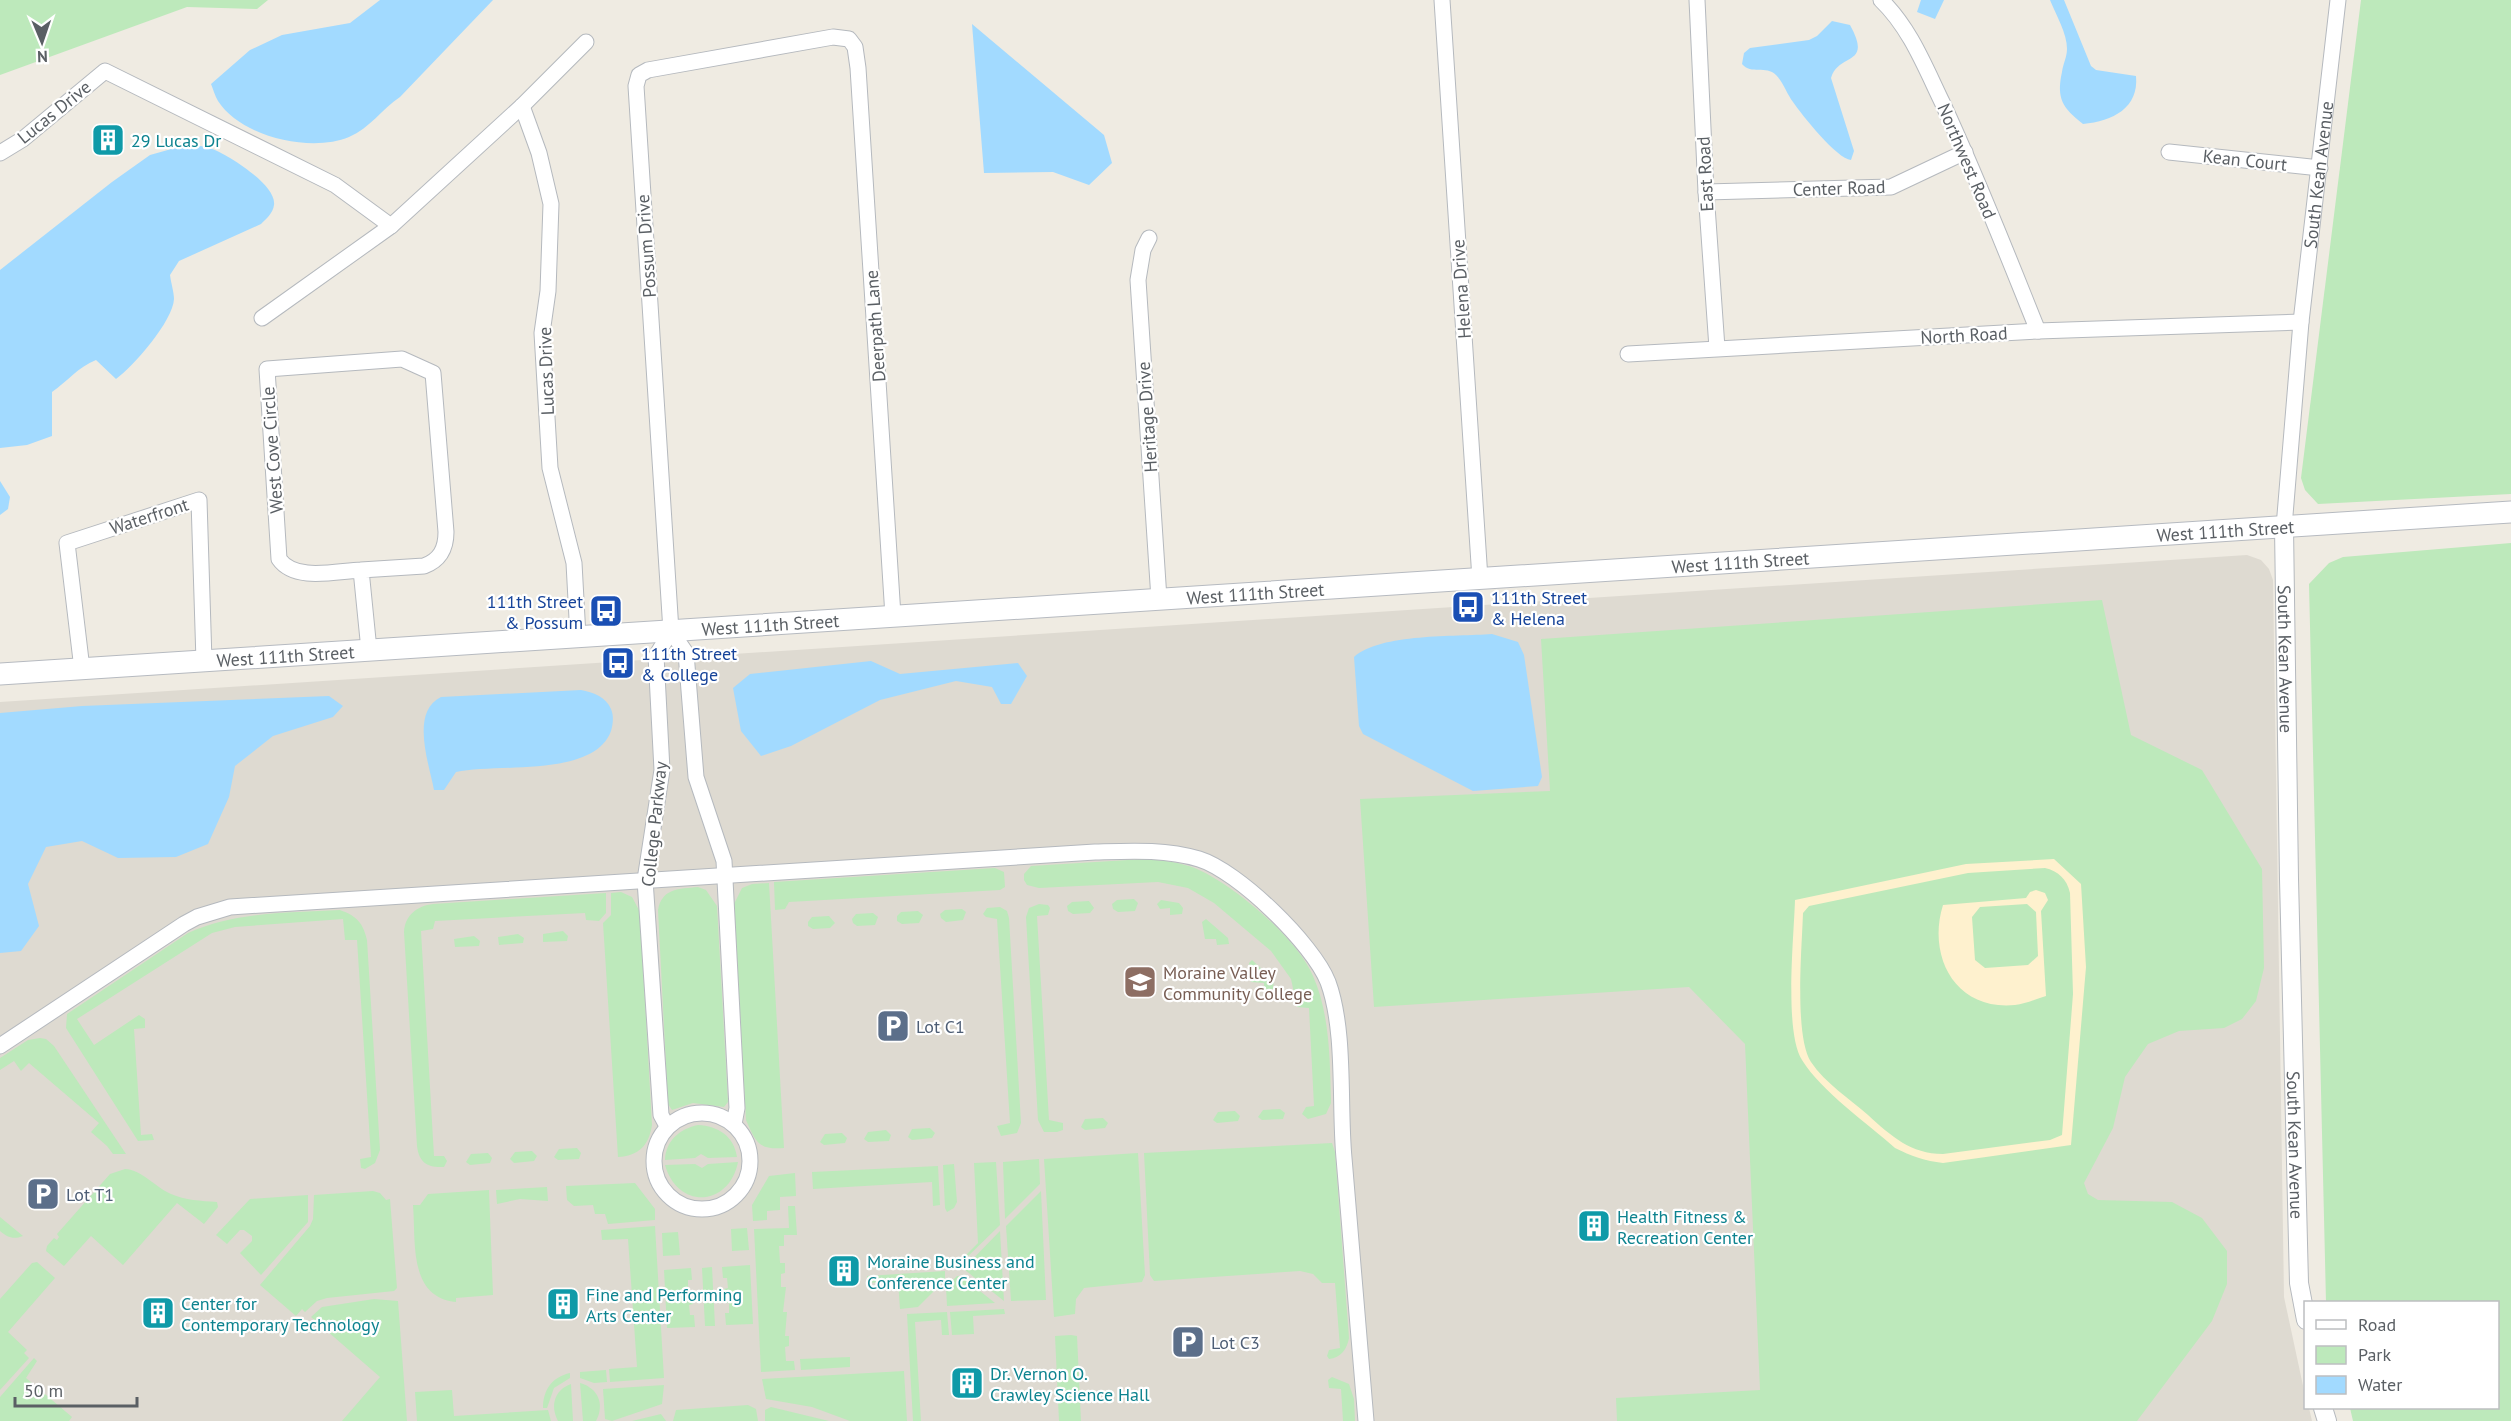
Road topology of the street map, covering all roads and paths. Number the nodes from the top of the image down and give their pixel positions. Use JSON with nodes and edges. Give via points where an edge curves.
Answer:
{"nodes":[{"id":1,"x":1443,"y":0,"type":"edge"},
{"id":2,"x":1697,"y":0,"type":"edge"},
{"id":3,"x":1881,"y":0,"type":"edge"},
{"id":4,"x":2338,"y":0,"type":"edge"},
{"id":5,"x":849,"y":39,"type":"joint"},
{"id":6,"x":586,"y":42,"type":"dead end"},
{"id":7,"x":522,"y":106,"type":"junction"},
{"id":8,"x":1965,"y":152,"type":"junction"},
{"id":9,"x":2169,"y":152,"type":"dead end"},
{"id":10,"x":0,"y":153,"type":"edge"},
{"id":11,"x":2320,"y":168,"type":"junction"},
{"id":12,"x":1706,"y":192,"type":"junction"},
{"id":13,"x":391,"y":226,"type":"junction"},
{"id":14,"x":1149,"y":238,"type":"dead end"},
{"id":15,"x":262,"y":318,"type":"dead end"},
{"id":16,"x":2301,"y":322,"type":"junction"},
{"id":17,"x":2038,"y":331,"type":"junction"},
{"id":18,"x":1717,"y":348,"type":"junction"},
{"id":19,"x":1628,"y":354,"type":"dead end"},
{"id":20,"x":2511,"y":512,"type":"edge"},
{"id":21,"x":2284,"y":526,"type":"junction"},
{"id":22,"x":361,"y":570,"type":"junction"},
{"id":23,"x":1480,"y":579,"type":"junction"},
{"id":24,"x":1159,"y":599,"type":"junction"},
{"id":25,"x":893,"y":616,"type":"junction"},
{"id":26,"x":671,"y":631,"type":"junction"},
{"id":27,"x":578,"y":637,"type":"junction"},
{"id":28,"x":369,"y":650,"type":"junction"},
{"id":29,"x":204,"y":661,"type":"junction"},
{"id":30,"x":82,"y":669,"type":"junction"},
{"id":31,"x":0,"y":674,"type":"edge"},
{"id":32,"x":725,"y":874,"type":"junction"},
{"id":33,"x":645,"y":880,"type":"junction"},
{"id":34,"x":0,"y":1046,"type":"edge"},
{"id":35,"x":734,"y":1124,"type":"junction"},
{"id":36,"x":667,"y":1126,"type":"junction"},
{"id":37,"x":2304,"y":1309,"type":"edge"},
{"id":38,"x":1366,"y":1421,"type":"edge"}],
"edges":[{"from":1,"to":23,"type":"street","name":"Helena Drive"},
{"from":2,"to":12,"type":"street","name":"East Road"},
{"from":3,"to":8,"type":"street","name":"Northwest Road","via":[[1916,47]]},
{"from":4,"to":11,"type":"street","name":"South Kean Avenue"},
{"from":5,"to":25,"type":"street","name":"Deerpath Lane","via":[[855,47],[858,68]]},
{"from":5,"to":26,"type":"street","name":"Possum Drive","via":[[820,38],[662,67],[639,75],[636,86]]},
{"from":6,"to":7,"type":"street"},
{"from":7,"to":13,"type":"street"},
{"from":7,"to":27,"type":"street","name":"Lucas Drive","via":[[551,204],[542,344],[550,468],[574,562]]},
{"from":8,"to":12,"type":"street","name":"Center Road","via":[[1891,187]]},
{"from":8,"to":17,"type":"street","name":"Northwest Road"},
{"from":9,"to":11,"type":"street","name":"Kean Court"},
{"from":10,"to":13,"type":"street","name":"Lucas Drive","via":[[23,139],[105,71],[335,185]]},
{"from":11,"to":16,"type":"street","name":"South Kean Avenue"},
{"from":12,"to":18,"type":"street","name":"East Road"},
{"from":13,"to":15,"type":"street"},
{"from":14,"to":24,"type":"street","name":"Heritage Drive","via":[[1138,280]]},
{"from":16,"to":17,"type":"street","name":"North Road"},
{"from":16,"to":21,"type":"street","name":"South Kean Avenue"},
{"from":17,"to":18,"type":"street","name":"North Road"},
{"from":18,"to":19,"type":"street","name":"North Road"},
{"from":20,"to":21,"type":"main road","name":"West 111th Street"},
{"from":21,"to":23,"type":"main road","name":"West 111th Street"},
{"from":21,"to":37,"type":"street","name":"South Kean Avenue","via":[[2299,1283]]},
{"from":22,"to":22,"type":"street","name":"West Cove Circle","via":[[424,566],[433,563],[444,549],[433,373],[402,358],[267,369],[279,559],[291,571],[303,573]]},
{"from":22,"to":28,"type":"street"},
{"from":23,"to":24,"type":"main road","name":"West 111th Street"},
{"from":24,"to":25,"type":"main road","name":"West 111th Street"},
{"from":25,"to":26,"type":"main road","name":"West 111th Street"},
{"from":26,"to":27,"type":"main road","name":"West 111th Street"},
{"from":26,"to":32,"type":"street","name":"College Parkway","via":[[686,653],[696,777]]},
{"from":26,"to":33,"type":"street","name":"College Parkway","via":[[656,656],[662,770]]},
{"from":27,"to":28,"type":"main road","name":"West 111th Street"},
{"from":28,"to":29,"type":"main road","name":"West 111th Street"},
{"from":29,"to":30,"type":"main road","name":"West 111th Street"},
{"from":29,"to":30,"type":"street","name":"Waterfront","via":[[199,500],[67,543]]},
{"from":30,"to":31,"type":"main road","name":"West 111th Street"},
{"from":32,"to":33,"type":"street"},
{"from":32,"to":35,"type":"street","name":"College Parkway","via":[[737,1107]]},
{"from":32,"to":38,"type":"street","via":[[1146,850],[1202,860],[1232,877],[1302,940],[1328,982],[1334,1009]]},
{"from":33,"to":34,"type":"street","via":[[230,907],[184,924]]},
{"from":33,"to":36,"type":"street","name":"College Parkway","via":[[661,1115]]},
{"from":35,"to":36,"type":"street","via":[[708,1112],[679,1117]]},
{"from":35,"to":36,"type":"street","via":[[748,1145],[750,1158],[745,1183],[720,1206],[704,1209],[687,1207],[661,1187],[653,1161],[659,1136]]}]}
